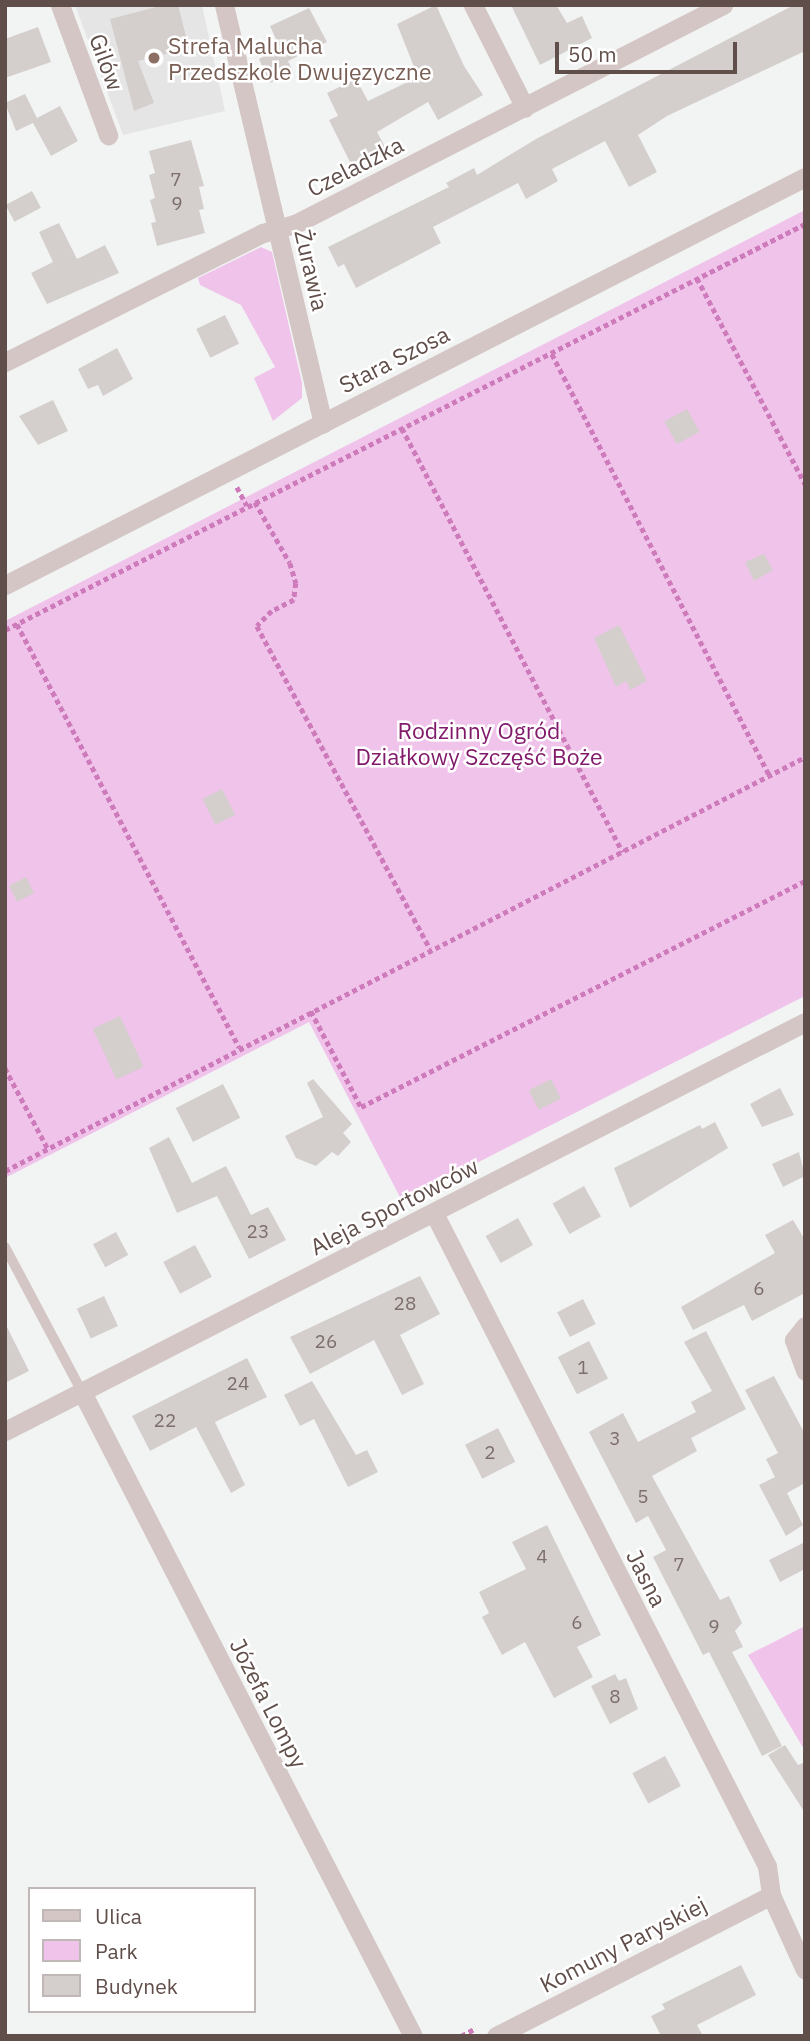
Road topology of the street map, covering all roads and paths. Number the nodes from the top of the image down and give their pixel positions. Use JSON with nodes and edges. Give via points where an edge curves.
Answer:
{"nodes":[{"id":1,"x":60,"y":5,"type":"edge"},
{"id":2,"x":224,"y":5,"type":"edge"},
{"id":3,"x":473,"y":5,"type":"edge"},
{"id":4,"x":723,"y":5,"type":"edge"},
{"id":5,"x":525,"y":108,"type":"junction"},
{"id":6,"x":108,"y":135,"type":"dead end"},
{"id":7,"x":805,"y":177,"type":"edge"},
{"id":8,"x":805,"y":224,"type":"edge"},
{"id":9,"x":277,"y":229,"type":"junction"},
{"id":10,"x":698,"y":278,"type":"junction"},
{"id":11,"x":552,"y":354,"type":"junction"},
{"id":12,"x":5,"y":362,"type":"edge"},
{"id":13,"x":323,"y":423,"type":"junction"},
{"id":14,"x":402,"y":428,"type":"junction"},
{"id":15,"x":805,"y":484,"type":"edge"},
{"id":16,"x":255,"y":502,"type":"junction"},
{"id":17,"x":5,"y":585,"type":"edge"},
{"id":18,"x":17,"y":624,"type":"junction"},
{"id":19,"x":5,"y":630,"type":"edge"},
{"id":20,"x":805,"y":757,"type":"edge"},
{"id":21,"x":769,"y":775,"type":"junction"},
{"id":22,"x":623,"y":852,"type":"junction"},
{"id":23,"x":805,"y":881,"type":"edge"},
{"id":24,"x":430,"y":950,"type":"junction"},
{"id":25,"x":311,"y":1011,"type":"junction"},
{"id":26,"x":805,"y":1022,"type":"edge"},
{"id":27,"x":239,"y":1047,"type":"junction"},
{"id":28,"x":5,"y":1068,"type":"edge"},
{"id":29,"x":48,"y":1149,"type":"junction"},
{"id":30,"x":5,"y":1171,"type":"edge"},
{"id":31,"x":434,"y":1213,"type":"junction"},
{"id":32,"x":5,"y":1247,"type":"edge"},
{"id":33,"x":805,"y":1326,"type":"edge"},
{"id":34,"x":805,"y":1371,"type":"edge"},
{"id":35,"x":82,"y":1392,"type":"junction"},
{"id":36,"x":5,"y":1431,"type":"edge"},
{"id":37,"x":771,"y":1895,"type":"junction"},
{"id":38,"x":805,"y":1970,"type":"edge"},
{"id":39,"x":413,"y":2036,"type":"edge"},
{"id":40,"x":496,"y":2036,"type":"edge"}],
"edges":[{"from":1,"to":6,"type":"street","name":"Gilów"},
{"from":2,"to":9,"type":"street","name":"Żurawia"},
{"from":3,"to":5,"type":"street"},
{"from":4,"to":5,"type":"street","name":"Czeladzka"},
{"from":5,"to":9,"type":"street","name":"Czeladzka"},
{"from":7,"to":13,"type":"street","name":"Stara Szosa"},
{"from":8,"to":10,"type":"path"},
{"from":9,"to":12,"type":"street","name":"Czeladzka"},
{"from":9,"to":13,"type":"street","name":"Żurawia"},
{"from":10,"to":11,"type":"path"},
{"from":10,"to":15,"type":"path"},
{"from":11,"to":14,"type":"path"},
{"from":11,"to":21,"type":"path"},
{"from":13,"to":17,"type":"street","name":"Stara Szosa"},
{"from":14,"to":16,"type":"path"},
{"from":14,"to":22,"type":"path"},
{"from":16,"to":18,"type":"path"},
{"from":16,"to":24,"type":"path","via":[[290,563],[296,583],[293,600],[257,626]]},
{"from":18,"to":19,"type":"path"},
{"from":18,"to":27,"type":"path"},
{"from":20,"to":21,"type":"path"},
{"from":21,"to":22,"type":"path"},
{"from":22,"to":24,"type":"path"},
{"from":23,"to":25,"type":"path","via":[[360,1107]]},
{"from":24,"to":25,"type":"path"},
{"from":25,"to":27,"type":"path"},
{"from":26,"to":31,"type":"street","name":"Aleja Sportowców"},
{"from":27,"to":29,"type":"path"},
{"from":28,"to":29,"type":"path"},
{"from":29,"to":30,"type":"path"},
{"from":31,"to":35,"type":"street","name":"Aleja Sportowców"},
{"from":31,"to":37,"type":"street","name":"Jasna","via":[[767,1866]]},
{"from":32,"to":35,"type":"lane"},
{"from":33,"to":34,"type":"street","via":[[794,1340]]},
{"from":35,"to":36,"type":"street","name":"Aleja Sportowców"},
{"from":35,"to":39,"type":"street","name":"Józefa Lompy"},
{"from":37,"to":38,"type":"street","name":"Jasna"},
{"from":37,"to":40,"type":"street","name":"Komuny Paryskiej"}]}
